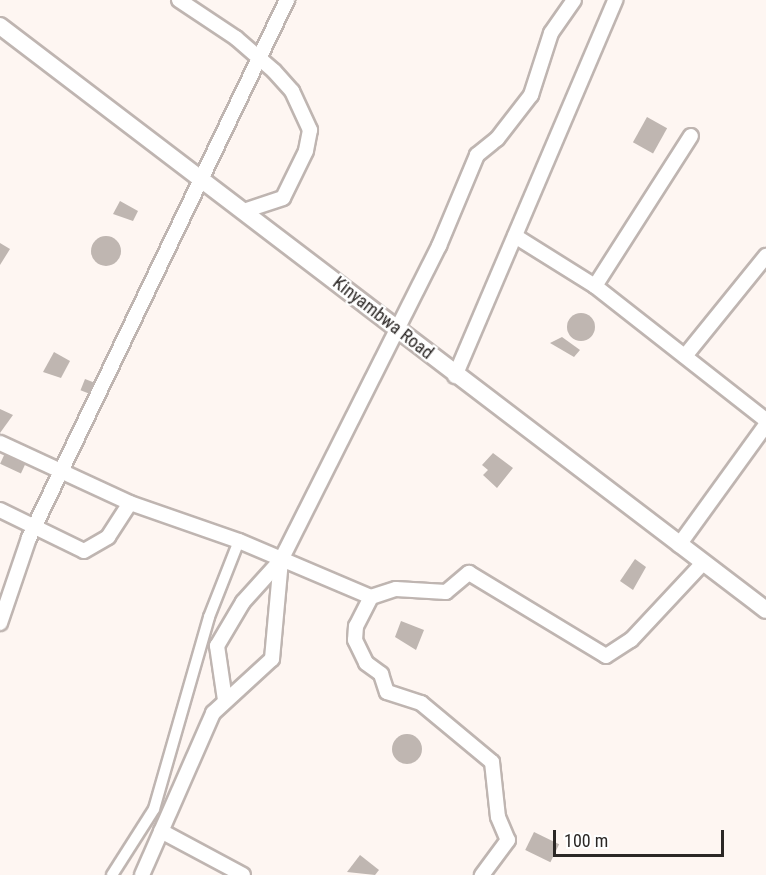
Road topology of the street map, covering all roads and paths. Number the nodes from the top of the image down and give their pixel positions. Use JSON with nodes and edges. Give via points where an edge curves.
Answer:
{"nodes":[{"id":1,"x":179,"y":0,"type":"edge"},
{"id":2,"x":287,"y":0,"type":"edge"},
{"id":3,"x":574,"y":0,"type":"edge"},
{"id":4,"x":615,"y":0,"type":"edge"},
{"id":5,"x":0,"y":26,"type":"edge"},
{"id":6,"x":258,"y":57,"type":"junction"},
{"id":7,"x":691,"y":136,"type":"dead end"},
{"id":8,"x":202,"y":179,"type":"junction"},
{"id":9,"x":244,"y":211,"type":"junction"},
{"id":10,"x":515,"y":236,"type":"junction"},
{"id":11,"x":766,"y":256,"type":"edge"},
{"id":12,"x":595,"y":286,"type":"junction"},
{"id":13,"x":398,"y":330,"type":"junction"},
{"id":14,"x":685,"y":356,"type":"junction"},
{"id":15,"x":455,"y":376,"type":"junction"},
{"id":16,"x":766,"y":420,"type":"edge"},
{"id":17,"x":766,"y":425,"type":"edge"},
{"id":18,"x":0,"y":443,"type":"edge"},
{"id":19,"x":61,"y":468,"type":"junction"},
{"id":20,"x":130,"y":503,"type":"junction"},
{"id":21,"x":0,"y":510,"type":"edge"},
{"id":22,"x":34,"y":527,"type":"junction"},
{"id":23,"x":239,"y":541,"type":"junction"},
{"id":24,"x":679,"y":545,"type":"junction"},
{"id":25,"x":281,"y":560,"type":"junction"},
{"id":26,"x":702,"y":563,"type":"junction"},
{"id":27,"x":371,"y":597,"type":"junction"},
{"id":28,"x":766,"y":610,"type":"edge"},
{"id":29,"x":0,"y":623,"type":"edge"},
{"id":30,"x":225,"y":700,"type":"junction"},
{"id":31,"x":161,"y":831,"type":"junction"},
{"id":32,"x":112,"y":875,"type":"edge"},
{"id":33,"x":142,"y":875,"type":"edge"},
{"id":34,"x":243,"y":875,"type":"edge"},
{"id":35,"x":482,"y":875,"type":"edge"}],
"edges":[{"from":1,"to":6,"type":"street"},
{"from":2,"to":6,"type":"street"},
{"from":3,"to":13,"type":"street","via":[[551,33],[531,95],[477,155]]},
{"from":4,"to":10,"type":"street"},
{"from":5,"to":8,"type":"street","name":"Kinyambwa Road"},
{"from":6,"to":8,"type":"street"},
{"from":6,"to":9,"type":"street","via":[[292,91],[310,130],[300,167],[283,198]]},
{"from":7,"to":12,"type":"street"},
{"from":8,"to":9,"type":"street","name":"Kinyambwa Road"},
{"from":8,"to":19,"type":"street"},
{"from":9,"to":13,"type":"street","name":"Kinyambwa Road"},
{"from":10,"to":12,"type":"street"},
{"from":10,"to":15,"type":"street"},
{"from":11,"to":14,"type":"street"},
{"from":12,"to":14,"type":"street"},
{"from":13,"to":15,"type":"street","name":"Kinyambwa Road"},
{"from":13,"to":25,"type":"street"},
{"from":14,"to":16,"type":"street"},
{"from":15,"to":24,"type":"street","name":"Kinyambwa Road"},
{"from":17,"to":24,"type":"street"},
{"from":18,"to":19,"type":"street"},
{"from":19,"to":20,"type":"street"},
{"from":19,"to":22,"type":"street"},
{"from":20,"to":22,"type":"street","via":[[108,537],[84,551]]},
{"from":20,"to":23,"type":"street"},
{"from":21,"to":22,"type":"street"},
{"from":22,"to":29,"type":"street"},
{"from":23,"to":25,"type":"street"},
{"from":23,"to":32,"type":"street","via":[[209,617],[154,809]]},
{"from":24,"to":26,"type":"street","name":"Kinyambwa Road"},
{"from":25,"to":27,"type":"street"},
{"from":25,"to":30,"type":"street","via":[[272,659]]},
{"from":25,"to":30,"type":"street","via":[[243,602],[217,646]]},
{"from":26,"to":27,"type":"street","via":[[631,640],[606,656],[469,573],[446,592],[396,589]]},
{"from":26,"to":28,"type":"street","name":"Kinyambwa Road"},
{"from":27,"to":35,"type":"street","via":[[356,626],[355,640],[366,663],[381,674],[387,692],[422,703],[492,762],[498,817],[508,840]]},
{"from":30,"to":31,"type":"street","via":[[213,713]]},
{"from":31,"to":33,"type":"street"},
{"from":31,"to":34,"type":"street"}]}
